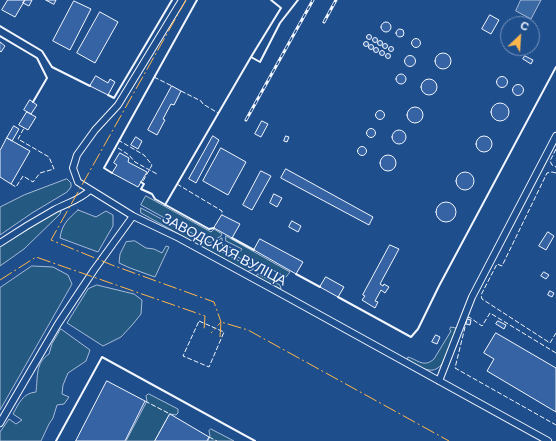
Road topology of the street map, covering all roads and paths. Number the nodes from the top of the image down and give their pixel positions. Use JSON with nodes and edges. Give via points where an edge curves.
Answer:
{"nodes":[{"id":1,"x":182,"y":0,"type":"edge"},
{"id":2,"x":556,"y":136,"type":"edge"},
{"id":3,"x":90,"y":190,"type":"junction"},
{"id":4,"x":133,"y":216,"type":"junction"},
{"id":5,"x":0,"y":243,"type":"edge"},
{"id":6,"x":439,"y":381,"type":"junction"},
{"id":7,"x":0,"y":423,"type":"edge"},
{"id":8,"x":548,"y":441,"type":"edge"}],
"edges":[{"from":1,"to":3,"type":"street","name":"ЗАВОДСКАЯ ВУЛІЦА","via":[[118,105],[77,155],[73,168],[78,182]]},
{"from":2,"to":6,"type":"street","via":[[472,297]]},
{"from":3,"to":4,"type":"street","name":"ЗАВОДСКАЯ ВУЛІЦА"},
{"from":3,"to":5,"type":"street","via":[[83,197],[61,206]]},
{"from":4,"to":6,"type":"street","name":"ЗАВОДСКАЯ ВУЛІЦА","via":[[186,242]]},
{"from":4,"to":7,"type":"street","via":[[58,324]]},
{"from":6,"to":8,"type":"street","name":"ЗАВОДСКАЯ ВУЛІЦА"}]}
